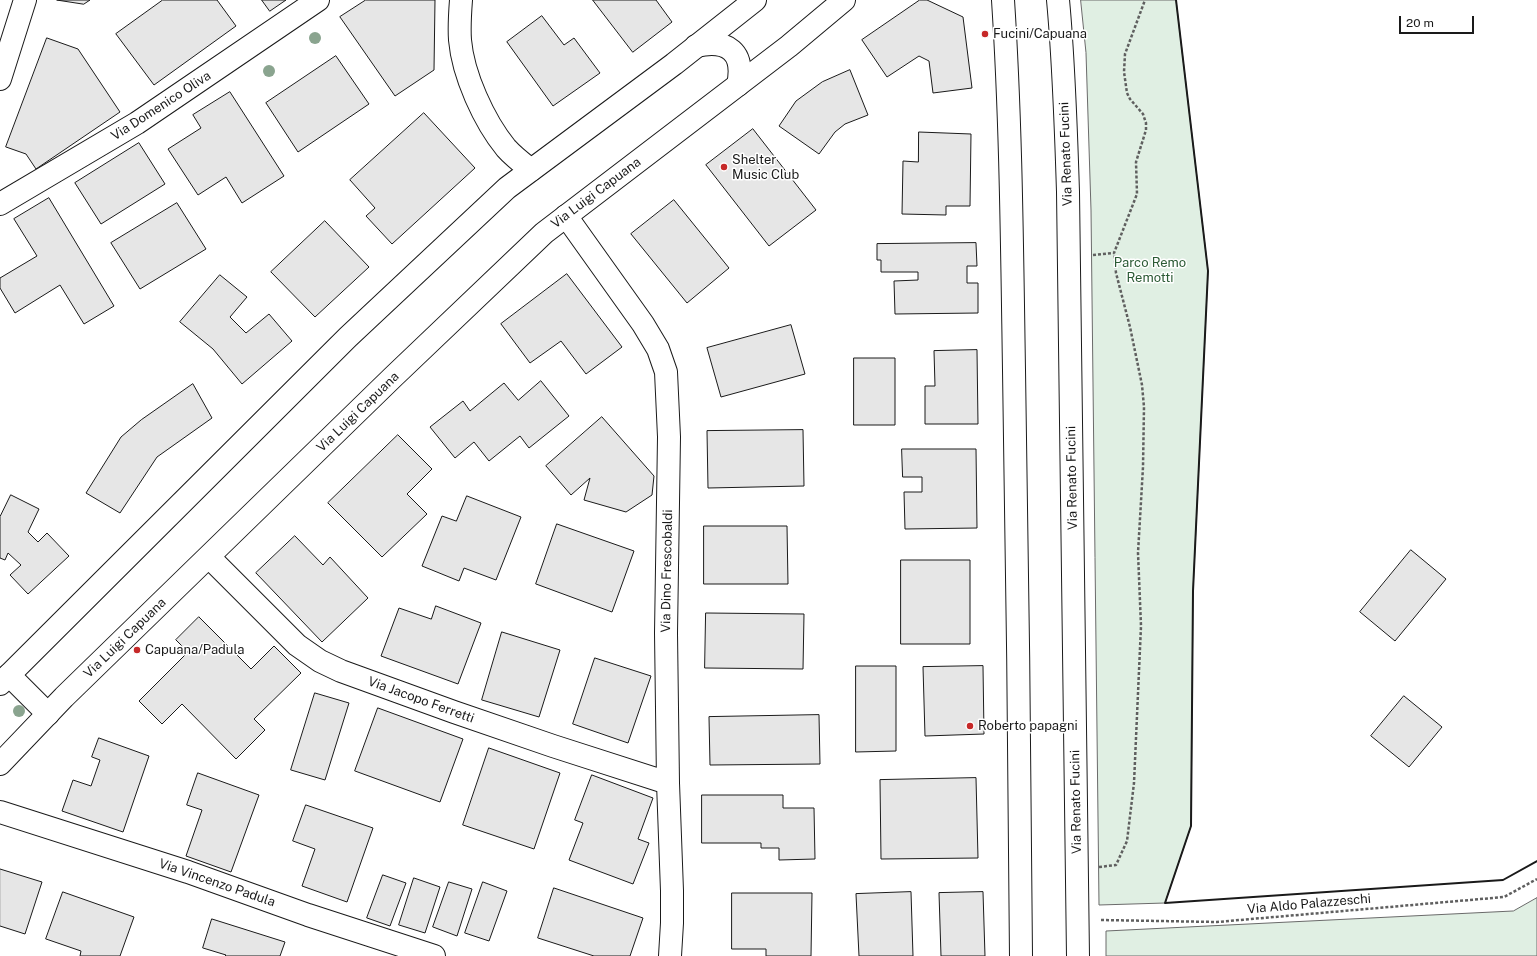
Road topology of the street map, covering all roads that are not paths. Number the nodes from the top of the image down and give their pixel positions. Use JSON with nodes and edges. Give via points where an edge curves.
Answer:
{"nodes":[{"id":1,"x":25,"y":0,"type":"edge"},
{"id":2,"x":318,"y":0,"type":"edge"},
{"id":3,"x":461,"y":0,"type":"edge"},
{"id":4,"x":755,"y":0,"type":"edge"},
{"id":5,"x":844,"y":0,"type":"edge"},
{"id":6,"x":1003,"y":0,"type":"edge"},
{"id":7,"x":1058,"y":0,"type":"edge"},
{"id":8,"x":696,"y":46,"type":"junction"},
{"id":9,"x":0,"y":79,"type":"edge"},
{"id":10,"x":738,"y":85,"type":"junction"},
{"id":11,"x":530,"y":170,"type":"junction"},
{"id":12,"x":0,"y":204,"type":"edge"},
{"id":13,"x":566,"y":216,"type":"junction"},
{"id":14,"x":209,"y":557,"type":"junction"},
{"id":15,"x":5,"y":679,"type":"edge"},
{"id":16,"x":48,"y":714,"type":"junction"},
{"id":17,"x":0,"y":764,"type":"edge"},
{"id":18,"x":668,"y":783,"type":"junction"},
{"id":19,"x":0,"y":812,"type":"edge"},
{"id":20,"x":434,"y":956,"type":"edge"},
{"id":21,"x":670,"y":956,"type":"edge"},
{"id":22,"x":1022,"y":956,"type":"edge"},
{"id":23,"x":1078,"y":956,"type":"edge"}],
"edges":[{"from":1,"to":9,"type":"street"},
{"from":2,"to":12,"type":"street","name":"Via Domenico Oliva","via":[[137,123]]},
{"from":3,"to":11,"type":"street","via":[[460,40],[463,62],[472,88],[503,145]]},
{"from":4,"to":8,"type":"street"},
{"from":5,"to":10,"type":"street","name":"Via Luigi Capuana"},
{"from":6,"to":22,"type":"street","via":[[1012,222]]},
{"from":7,"to":23,"type":"street","name":"Via Renato Fucini","via":[[1066,120],[1069,258]]},
{"from":8,"to":10,"type":"street","via":[[713,43],[725,46],[733,52],[740,68]]},
{"from":8,"to":11,"type":"street"},
{"from":10,"to":13,"type":"street","name":"Via Luigi Capuana"},
{"from":11,"to":15,"type":"street","via":[[507,188],[348,337]]},
{"from":13,"to":14,"type":"street","name":"Via Luigi Capuana","via":[[533,244]]},
{"from":13,"to":18,"type":"street","name":"Via Dino Frescobaldi","via":[[643,324],[658,349],[666,372],[669,437],[666,633]]},
{"from":14,"to":16,"type":"street","name":"Via Luigi Capuana"},
{"from":14,"to":18,"type":"street","name":"Via Jacopo Ferretti","via":[[297,645],[327,664],[372,683],[552,746]]},
{"from":15,"to":16,"type":"street"},
{"from":16,"to":17,"type":"street","name":"Via Luigi Capuana"},
{"from":18,"to":21,"type":"street","name":"Via Dino Frescobaldi","via":[[672,891]]},
{"from":19,"to":20,"type":"street","name":"Via Vincenzo Padula","via":[[188,872]]}]}
